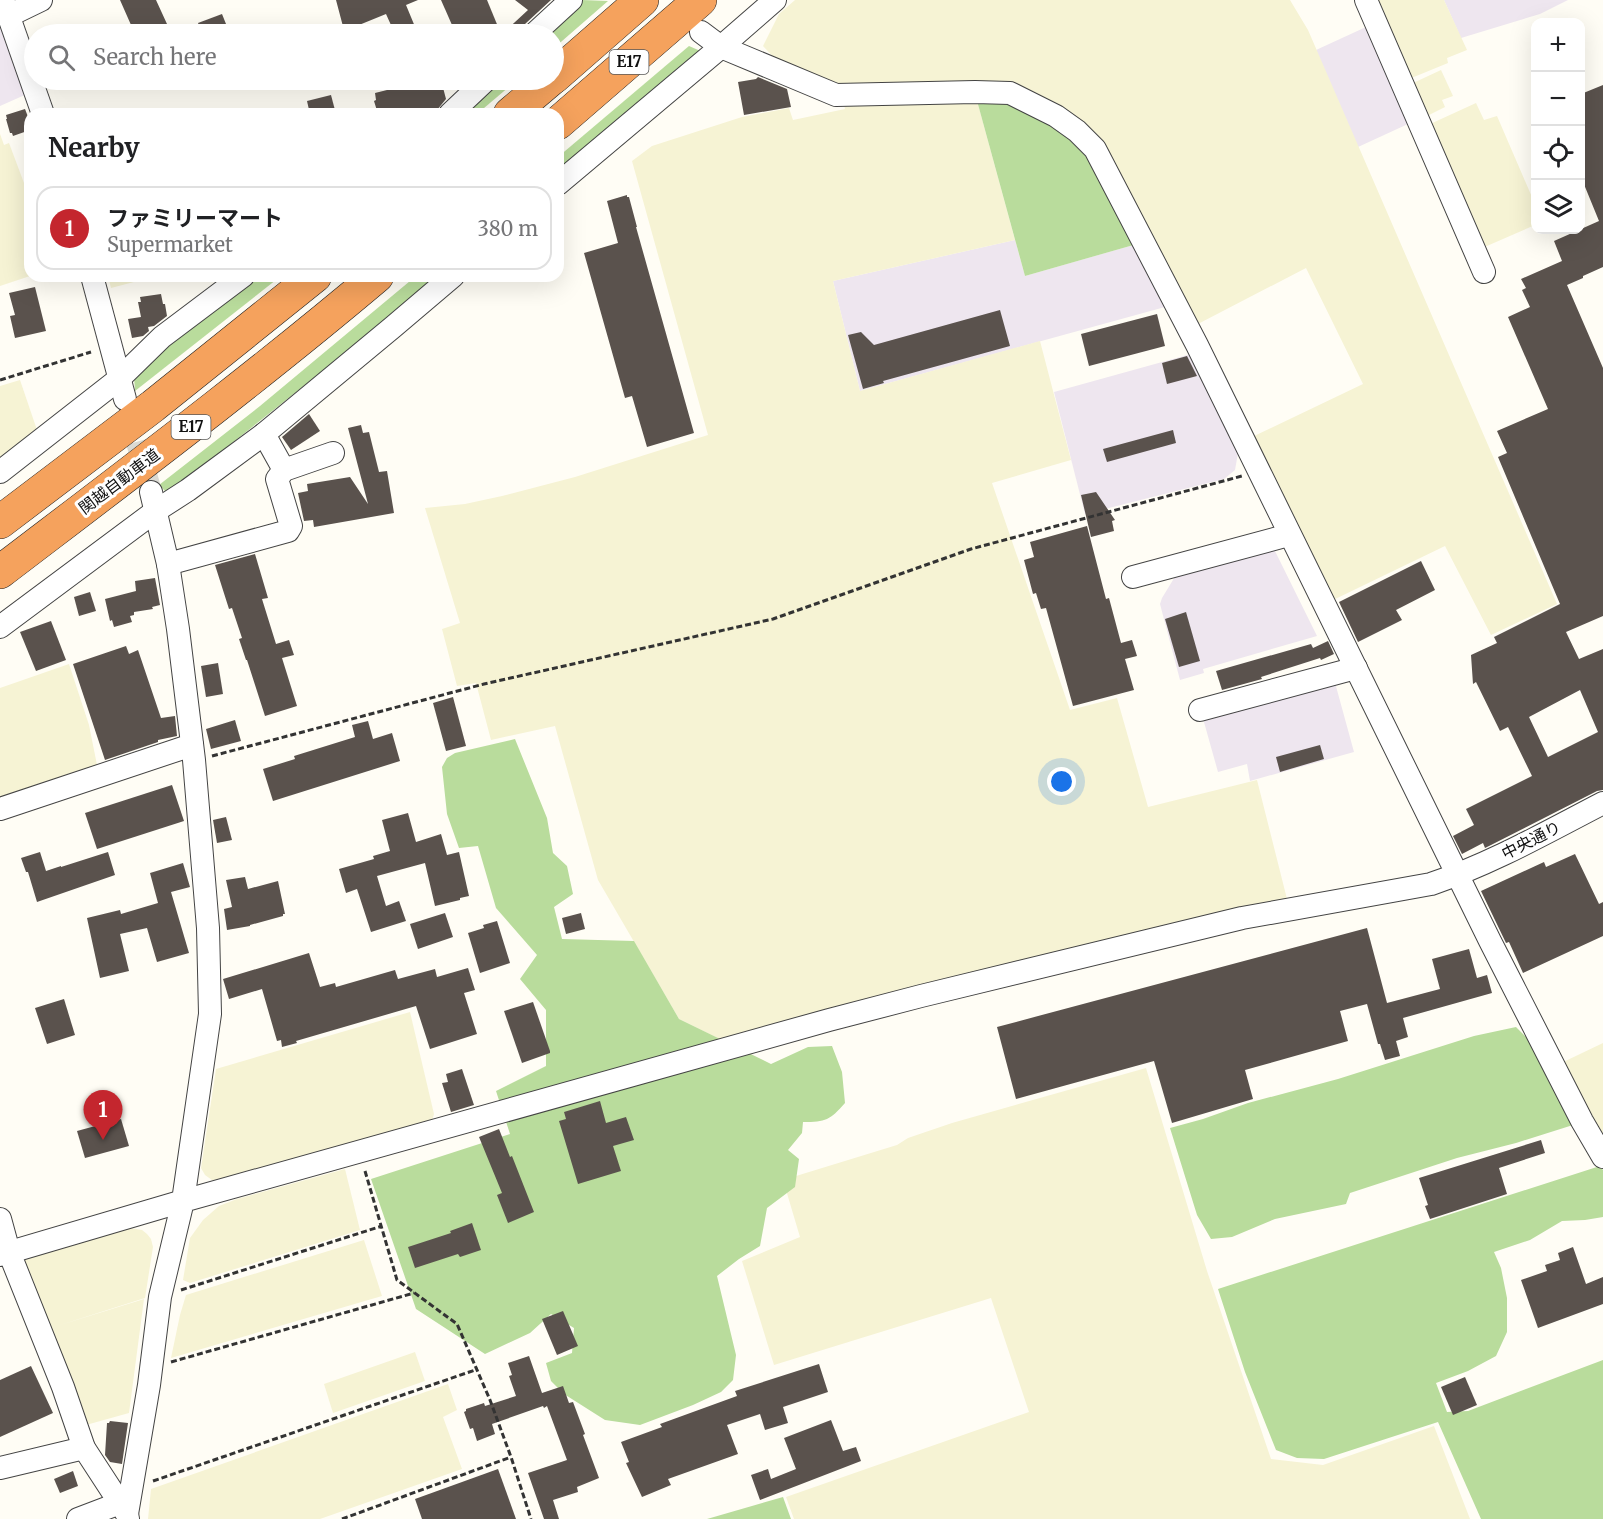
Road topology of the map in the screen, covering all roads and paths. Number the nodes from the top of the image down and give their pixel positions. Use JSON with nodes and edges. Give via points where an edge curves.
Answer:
{"nodes":[{"id":1,"x":41,"y":0,"type":"edge"},
{"id":2,"x":571,"y":0,"type":"edge"},
{"id":3,"x":642,"y":0,"type":"edge"},
{"id":4,"x":775,"y":0,"type":"edge"},
{"id":5,"x":1366,"y":0,"type":"edge"},
{"id":6,"x":6,"y":8,"type":"edge"},
{"id":7,"x":700,"y":16,"type":"edge"},
{"id":8,"x":545,"y":24,"type":"edge"},
{"id":9,"x":721,"y":47,"type":"junction"},
{"id":10,"x":24,"y":60,"type":"edge"},
{"id":11,"x":564,"y":67,"type":"edge"},
{"id":12,"x":35,"y":90,"type":"edge"},
{"id":13,"x":475,"y":90,"type":"edge"},
{"id":14,"x":538,"y":90,"type":"edge"},
{"id":15,"x":41,"y":108,"type":"edge"},
{"id":16,"x":456,"y":108,"type":"edge"},
{"id":17,"x":517,"y":108,"type":"edge"},
{"id":18,"x":564,"y":118,"type":"edge"},
{"id":19,"x":564,"y":179,"type":"edge"},
{"id":20,"x":1484,"y":272,"type":"dead end"},
{"id":21,"x":94,"y":282,"type":"edge"},
{"id":22,"x":235,"y":282,"type":"edge"},
{"id":23,"x":308,"y":282,"type":"edge"},
{"id":24,"x":370,"y":282,"type":"edge"},
{"id":25,"x":446,"y":282,"type":"edge"},
{"id":26,"x":110,"y":347,"type":"junction"},
{"id":27,"x":0,"y":380,"type":"edge"},
{"id":28,"x":122,"y":389,"type":"junction"},
{"id":29,"x":264,"y":434,"type":"junction"},
{"id":30,"x":333,"y":453,"type":"dead end"},
{"id":31,"x":284,"y":470,"type":"junction"},
{"id":32,"x":0,"y":471,"type":"edge"},
{"id":33,"x":1258,"y":472,"type":"junction"},
{"id":34,"x":154,"y":501,"type":"junction"},
{"id":35,"x":0,"y":522,"type":"edge"},
{"id":36,"x":1289,"y":535,"type":"junction"},
{"id":37,"x":168,"y":564,"type":"junction"},
{"id":38,"x":0,"y":572,"type":"edge"},
{"id":39,"x":1133,"y":577,"type":"dead end"},
{"id":40,"x":0,"y":627,"type":"edge"},
{"id":41,"x":1356,"y":668,"type":"junction"},
{"id":42,"x":1200,"y":710,"type":"dead end"},
{"id":43,"x":193,"y":753,"type":"junction"},
{"id":44,"x":1603,"y":803,"type":"edge"},
{"id":45,"x":0,"y":809,"type":"edge"},
{"id":46,"x":1458,"y":875,"type":"junction"},
{"id":47,"x":360,"y":1152,"type":"junction"},
{"id":48,"x":1603,"y":1157,"type":"edge"},
{"id":49,"x":183,"y":1201,"type":"junction"},
{"id":50,"x":0,"y":1219,"type":"edge"},
{"id":51,"x":382,"y":1226,"type":"junction"},
{"id":52,"x":5,"y":1254,"type":"edge"},
{"id":53,"x":414,"y":1293,"type":"junction"},
{"id":54,"x":160,"y":1297,"type":"junction"},
{"id":55,"x":151,"y":1368,"type":"junction"},
{"id":56,"x":478,"y":1369,"type":"junction"},
{"id":57,"x":84,"y":1448,"type":"junction"},
{"id":58,"x":511,"y":1457,"type":"junction"},
{"id":59,"x":0,"y":1468,"type":"edge"},
{"id":60,"x":126,"y":1506,"type":"edge"},
{"id":61,"x":78,"y":1519,"type":"edge"},
{"id":62,"x":342,"y":1519,"type":"edge"},
{"id":63,"x":531,"y":1519,"type":"edge"}],
"edges":[{"from":1,"to":6,"type":"street"},
{"from":2,"to":8,"type":"street"},
{"from":3,"to":11,"type":"highway","number":"E17"},
{"from":4,"to":9,"type":"street"},
{"from":5,"to":20,"type":"street"},
{"from":6,"to":10,"type":"street"},
{"from":7,"to":9,"type":"street"},
{"from":7,"to":18,"type":"highway","number":"E17"},
{"from":9,"to":19,"type":"street"},
{"from":9,"to":33,"type":"street","via":[[836,95],[1010,93],[1077,130],[1095,148]]},
{"from":12,"to":15,"type":"street"},
{"from":13,"to":16,"type":"street"},
{"from":14,"to":17,"type":"highway"},
{"from":21,"to":26,"type":"street"},
{"from":22,"to":28,"type":"street","via":[[162,337]]},
{"from":23,"to":35,"type":"highway","number":"E17"},
{"from":24,"to":38,"type":"highway","name":"関越自動車道","number":"E17","via":[[297,344]]},
{"from":25,"to":29,"type":"street"},
{"from":26,"to":27,"type":"path"},
{"from":26,"to":28,"type":"street"},
{"from":28,"to":32,"type":"street"},
{"from":29,"to":31,"type":"street"},
{"from":29,"to":34,"type":"street","via":[[189,490]]},
{"from":30,"to":31,"type":"street"},
{"from":31,"to":37,"type":"street","via":[[277,479],[291,526],[288,531]]},
{"from":33,"to":36,"type":"street"},
{"from":33,"to":43,"type":"path","via":[[971,549],[773,619]]},
{"from":34,"to":37,"type":"street"},
{"from":34,"to":40,"type":"street"},
{"from":36,"to":39,"type":"street"},
{"from":36,"to":41,"type":"street"},
{"from":37,"to":43,"type":"street"},
{"from":41,"to":42,"type":"street"},
{"from":41,"to":46,"type":"street"},
{"from":43,"to":45,"type":"street"},
{"from":43,"to":49,"type":"street","via":[[208,928],[210,1014]]},
{"from":44,"to":46,"type":"street","name":"中央通り"},
{"from":46,"to":47,"type":"street","name":"中央通り","via":[[1431,884],[1242,918],[921,996]]},
{"from":46,"to":48,"type":"street"},
{"from":47,"to":49,"type":"street","name":"中央通り"},
{"from":47,"to":51,"type":"path"},
{"from":49,"to":52,"type":"street","name":"中央通り"},
{"from":49,"to":54,"type":"street"},
{"from":50,"to":52,"type":"street"},
{"from":51,"to":53,"type":"path","via":[[397,1280]]},
{"from":51,"to":54,"type":"path"},
{"from":52,"to":57,"type":"street","via":[[63,1387]]},
{"from":53,"to":55,"type":"path"},
{"from":53,"to":56,"type":"path","via":[[457,1324]]},
{"from":54,"to":55,"type":"street"},
{"from":55,"to":60,"type":"street"},
{"from":56,"to":58,"type":"path"},
{"from":56,"to":60,"type":"path"},
{"from":57,"to":59,"type":"street"},
{"from":57,"to":60,"type":"street"},
{"from":58,"to":62,"type":"path"},
{"from":58,"to":63,"type":"path"},
{"from":60,"to":61,"type":"street"}]}
